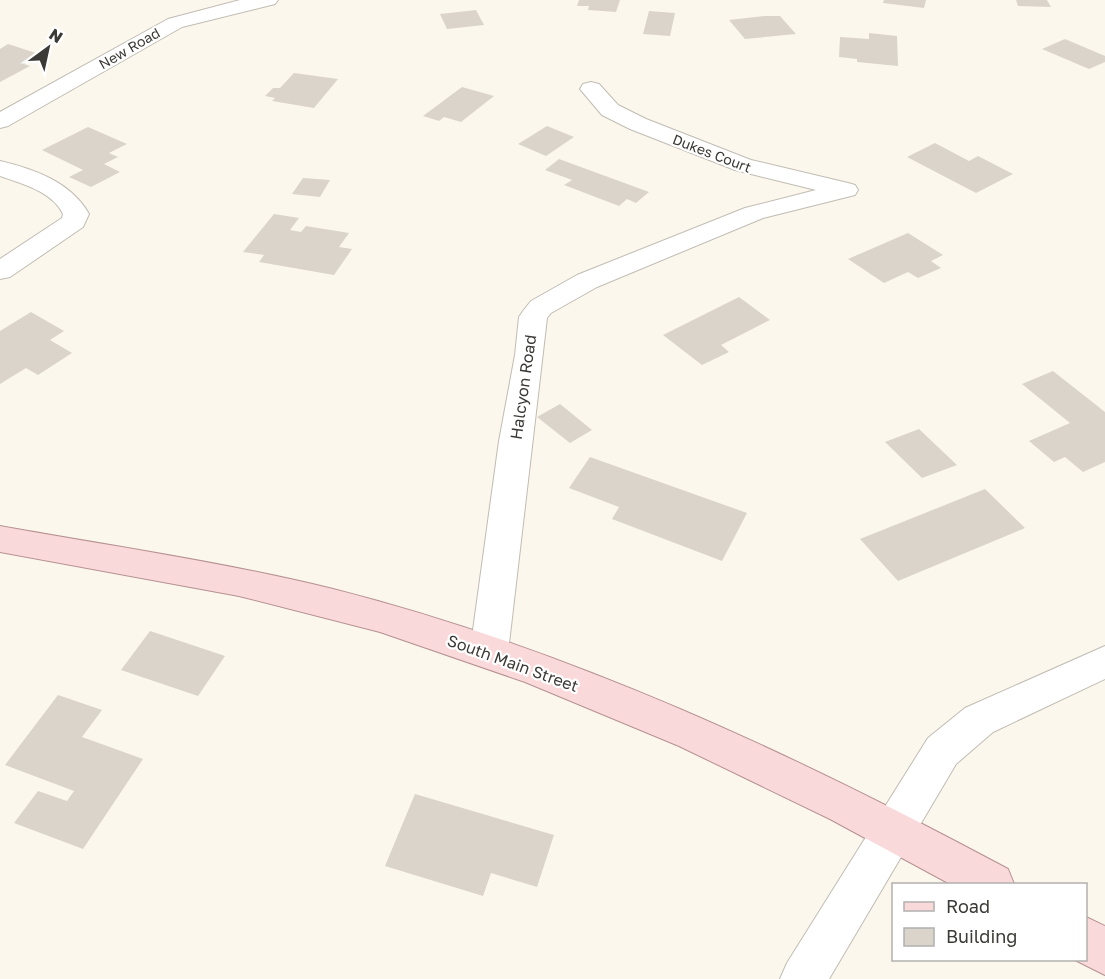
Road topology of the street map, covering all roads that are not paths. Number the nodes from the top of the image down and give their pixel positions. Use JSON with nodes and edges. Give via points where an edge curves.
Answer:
{"nodes":[{"id":1,"x":268,"y":0,"type":"edge"},
{"id":2,"x":591,"y":89,"type":"dead end"},
{"id":3,"x":0,"y":121,"type":"edge"},
{"id":4,"x":0,"y":168,"type":"edge"},
{"id":5,"x":846,"y":190,"type":"joint"},
{"id":6,"x":0,"y":271,"type":"edge"},
{"id":7,"x":0,"y":539,"type":"edge"},
{"id":8,"x":489,"y":652,"type":"junction"},
{"id":9,"x":1105,"y":662,"type":"edge"},
{"id":10,"x":895,"y":829,"type":"junction"},
{"id":11,"x":989,"y":883,"type":"edge"},
{"id":12,"x":1087,"y":941,"type":"edge"},
{"id":13,"x":1105,"y":952,"type":"edge"},
{"id":14,"x":803,"y":979,"type":"edge"}],
"edges":[{"from":1,"to":3,"type":"street","name":"New Road","via":[[215,10],[166,27]]},
{"from":2,"to":5,"type":"street","name":"Dukes Court","via":[[610,110],[638,124],[743,165]]},
{"from":4,"to":6,"type":"street","via":[[61,193],[76,214],[74,222]]},
{"from":5,"to":8,"type":"street","name":"Halcyon Road","via":[[754,213],[587,281],[541,307],[530,336]]},
{"from":7,"to":8,"type":"main road","name":"South Main Street","via":[[265,588],[378,616]]},
{"from":8,"to":10,"type":"main road","name":"South Main Street","via":[[657,716],[775,768]]},
{"from":9,"to":10,"type":"street","via":[[979,720],[942,751]]},
{"from":10,"to":11,"type":"main road","name":"South Main Street"},
{"from":10,"to":14,"type":"street"},
{"from":12,"to":13,"type":"main road"}]}
